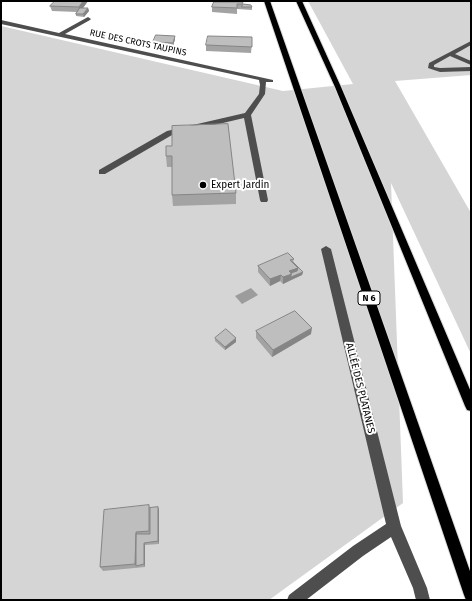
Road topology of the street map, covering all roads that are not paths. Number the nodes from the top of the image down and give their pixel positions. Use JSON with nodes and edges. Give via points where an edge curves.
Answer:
{"nodes":[{"id":1,"x":267,"y":1,"type":"edge"},
{"id":2,"x":298,"y":1,"type":"edge"},
{"id":3,"x":88,"y":19,"type":"dead end"},
{"id":4,"x":1,"y":22,"type":"edge"},
{"id":5,"x":60,"y":35,"type":"junction"},
{"id":6,"x":471,"y":43,"type":"edge"},
{"id":7,"x":450,"y":54,"type":"junction"},
{"id":8,"x":471,"y":63,"type":"edge"},
{"id":9,"x":471,"y":69,"type":"edge"},
{"id":10,"x":262,"y":80,"type":"junction"},
{"id":11,"x":271,"y":82,"type":"dead end"},
{"id":12,"x":246,"y":116,"type":"junction"},
{"id":13,"x":102,"y":172,"type":"dead end"},
{"id":14,"x":264,"y":200,"type":"dead end"},
{"id":15,"x":326,"y":249,"type":"dead end"},
{"id":16,"x":471,"y":406,"type":"edge"},
{"id":17,"x":394,"y":527,"type":"junction"},
{"id":18,"x":471,"y":595,"type":"edge"},
{"id":19,"x":294,"y":600,"type":"edge"},
{"id":20,"x":423,"y":600,"type":"edge"}],
"edges":[{"from":1,"to":18,"type":"main road","number":"N 6"},
{"from":2,"to":16,"type":"main road","via":[[338,87]]},
{"from":3,"to":5,"type":"street"},
{"from":4,"to":5,"type":"street","name":"RUE DES CROTS TAUPINS"},
{"from":5,"to":10,"type":"street","name":"RUE DES CROTS TAUPINS"},
{"from":6,"to":7,"type":"street"},
{"from":7,"to":8,"type":"street"},
{"from":7,"to":9,"type":"street","via":[[434,61],[431,68]]},
{"from":10,"to":11,"type":"street","name":"RUE DES CROTS TAUPINS"},
{"from":10,"to":12,"type":"street","via":[[263,91]]},
{"from":12,"to":13,"type":"street","via":[[170,133]]},
{"from":12,"to":14,"type":"street"},
{"from":15,"to":17,"type":"street","name":"ALLÉE DES PLATANES"},
{"from":17,"to":19,"type":"street"},
{"from":17,"to":20,"type":"street","name":"ALLÉE DES PLATANES"}]}
